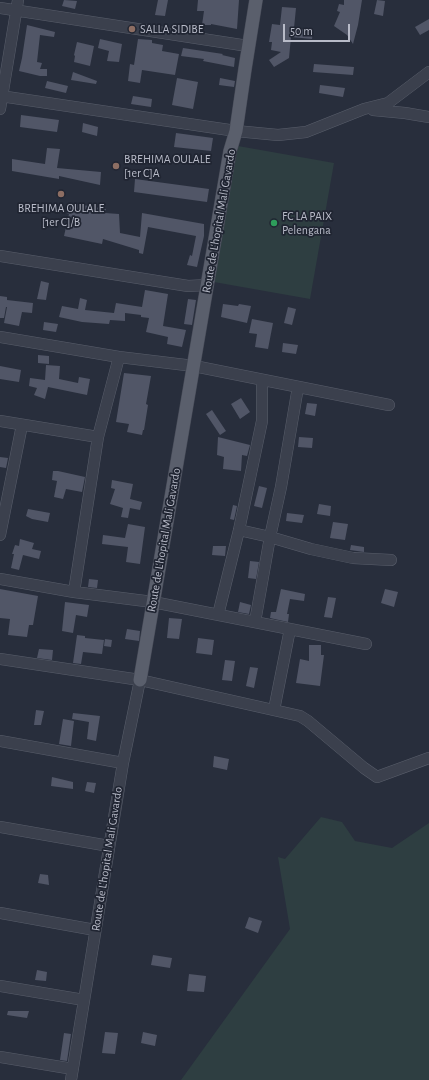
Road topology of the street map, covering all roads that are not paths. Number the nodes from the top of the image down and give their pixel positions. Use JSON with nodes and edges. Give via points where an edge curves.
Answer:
{"nodes":[{"id":1,"x":256,"y":0,"type":"edge"},
{"id":2,"x":17,"y":5,"type":"edge"},
{"id":3,"x":0,"y":8,"type":"edge"},
{"id":4,"x":248,"y":46,"type":"junction"},
{"id":5,"x":429,"y":72,"type":"edge"},
{"id":6,"x":1,"y":96,"type":"edge"},
{"id":7,"x":0,"y":109,"type":"edge"},
{"id":8,"x":364,"y":109,"type":"junction"},
{"id":9,"x":429,"y":117,"type":"edge"},
{"id":10,"x":236,"y":131,"type":"junction"},
{"id":11,"x":0,"y":256,"type":"edge"},
{"id":12,"x":207,"y":285,"type":"junction"},
{"id":13,"x":0,"y":337,"type":"edge"},
{"id":14,"x":119,"y":357,"type":"junction"},
{"id":15,"x":194,"y":366,"type":"junction"},
{"id":16,"x":262,"y":380,"type":"junction"},
{"id":17,"x":298,"y":387,"type":"junction"},
{"id":18,"x":389,"y":405,"type":"dead end"},
{"id":19,"x":0,"y":421,"type":"edge"},
{"id":20,"x":22,"y":424,"type":"junction"},
{"id":21,"x":98,"y":437,"type":"junction"},
{"id":22,"x":239,"y":530,"type":"junction"},
{"id":23,"x":0,"y":535,"type":"edge"},
{"id":24,"x":270,"y":537,"type":"junction"},
{"id":25,"x":391,"y":560,"type":"dead end"},
{"id":26,"x":0,"y":579,"type":"edge"},
{"id":27,"x":74,"y":592,"type":"junction"},
{"id":28,"x":153,"y":602,"type":"junction"},
{"id":29,"x":218,"y":615,"type":"junction"},
{"id":30,"x":255,"y":622,"type":"junction"},
{"id":31,"x":290,"y":629,"type":"junction"},
{"id":32,"x":366,"y":644,"type":"dead end"},
{"id":33,"x":0,"y":659,"type":"edge"},
{"id":34,"x":140,"y":680,"type":"junction"},
{"id":35,"x":274,"y":710,"type":"junction"},
{"id":36,"x":0,"y":742,"type":"edge"},
{"id":37,"x":429,"y":758,"type":"edge"},
{"id":38,"x":123,"y":763,"type":"junction"},
{"id":39,"x":0,"y":826,"type":"edge"},
{"id":40,"x":109,"y":846,"type":"junction"},
{"id":41,"x":0,"y":913,"type":"edge"},
{"id":42,"x":95,"y":930,"type":"junction"},
{"id":43,"x":0,"y":986,"type":"edge"},
{"id":44,"x":84,"y":1000,"type":"junction"},
{"id":45,"x":0,"y":1057,"type":"edge"},
{"id":46,"x":72,"y":1074,"type":"edge"}],
"edges":[{"from":1,"to":4,"type":"main road","name":"Route de L'hopital Mali Gavardo"},
{"from":2,"to":3,"type":"street"},
{"from":2,"to":4,"type":"street"},
{"from":2,"to":6,"type":"street"},
{"from":4,"to":10,"type":"main road","name":"Route de L'hopital Mali Gavardo"},
{"from":5,"to":8,"type":"street","via":[[388,103]]},
{"from":6,"to":7,"type":"street"},
{"from":6,"to":10,"type":"street"},
{"from":8,"to":9,"type":"street"},
{"from":8,"to":10,"type":"street","via":[[306,132],[278,135]]},
{"from":10,"to":12,"type":"main road","name":"Route de L'hopital Mali Gavardo","via":[[230,151]]},
{"from":11,"to":12,"type":"street","via":[[188,286]]},
{"from":12,"to":15,"type":"main road","name":"Route de L'hopital Mali Gavardo"},
{"from":13,"to":14,"type":"street"},
{"from":14,"to":15,"type":"street"},
{"from":14,"to":21,"type":"street"},
{"from":15,"to":16,"type":"street"},
{"from":15,"to":28,"type":"main road","name":"Route de L'hopital Mali Gavardo"},
{"from":16,"to":17,"type":"street"},
{"from":16,"to":22,"type":"street","via":[[262,421]]},
{"from":17,"to":18,"type":"street"},
{"from":17,"to":24,"type":"street"},
{"from":19,"to":20,"type":"street"},
{"from":20,"to":21,"type":"street"},
{"from":20,"to":23,"type":"street"},
{"from":21,"to":27,"type":"street"},
{"from":22,"to":24,"type":"street"},
{"from":22,"to":29,"type":"street"},
{"from":24,"to":25,"type":"street","via":[[353,558]]},
{"from":24,"to":30,"type":"street"},
{"from":26,"to":27,"type":"street"},
{"from":27,"to":28,"type":"street"},
{"from":28,"to":29,"type":"street"},
{"from":28,"to":34,"type":"main road","name":"Route de L'hopital Mali Gavardo"},
{"from":29,"to":30,"type":"street"},
{"from":30,"to":31,"type":"street"},
{"from":31,"to":32,"type":"street"},
{"from":31,"to":35,"type":"street"},
{"from":33,"to":34,"type":"street"},
{"from":34,"to":35,"type":"street"},
{"from":34,"to":38,"type":"street","name":"Route de L'hopital Mali Gavardo"},
{"from":35,"to":37,"type":"street","via":[[300,716],[308,721],[377,777]]},
{"from":36,"to":38,"type":"street"},
{"from":38,"to":40,"type":"street","name":"Route de L'hopital Mali Gavardo"},
{"from":39,"to":40,"type":"street"},
{"from":40,"to":42,"type":"street","name":"Route de L'hopital Mali Gavardo"},
{"from":41,"to":42,"type":"street"},
{"from":42,"to":44,"type":"street","name":"Route de L'hopital Mali Gavardo"},
{"from":43,"to":44,"type":"street"},
{"from":44,"to":46,"type":"street","name":"Route de L'hopital Mali Gavardo"},
{"from":45,"to":46,"type":"street"}]}
